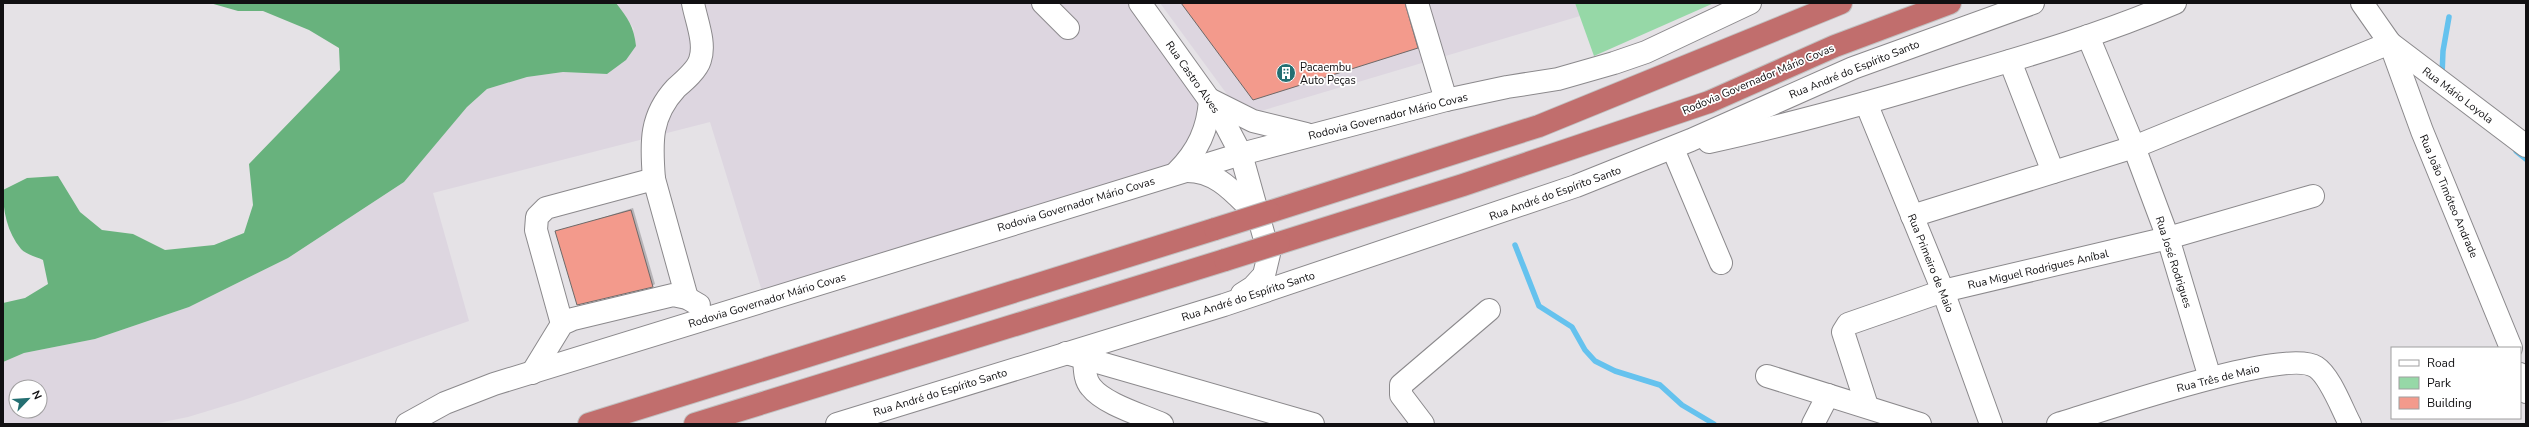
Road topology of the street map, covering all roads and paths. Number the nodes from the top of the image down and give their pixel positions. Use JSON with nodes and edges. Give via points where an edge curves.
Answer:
{"nodes":[{"id":1,"x":693,"y":3,"type":"edge"},
{"id":2,"x":1043,"y":3,"type":"edge"},
{"id":3,"x":1140,"y":3,"type":"edge"},
{"id":4,"x":1416,"y":3,"type":"edge"},
{"id":5,"x":1750,"y":3,"type":"edge"},
{"id":6,"x":1841,"y":3,"type":"edge"},
{"id":7,"x":1950,"y":3,"type":"edge"},
{"id":8,"x":2033,"y":3,"type":"edge"},
{"id":9,"x":2175,"y":3,"type":"edge"},
{"id":10,"x":2362,"y":3,"type":"edge"},
{"id":11,"x":1068,"y":28,"type":"dead end"},
{"id":12,"x":2088,"y":36,"type":"junction"},
{"id":13,"x":2390,"y":43,"type":"junction"},
{"id":14,"x":2010,"y":61,"type":"junction"},
{"id":15,"x":1210,"y":100,"type":"junction"},
{"id":16,"x":1446,"y":100,"type":"junction"},
{"id":17,"x":1866,"y":103,"type":"junction"},
{"id":18,"x":1312,"y":135,"type":"junction"},
{"id":19,"x":2526,"y":146,"type":"edge"},
{"id":20,"x":2134,"y":147,"type":"junction"},
{"id":21,"x":1668,"y":151,"type":"junction"},
{"id":22,"x":1241,"y":154,"type":"junction"},
{"id":23,"x":1177,"y":172,"type":"junction"},
{"id":24,"x":2053,"y":172,"type":"junction"},
{"id":25,"x":654,"y":178,"type":"junction"},
{"id":26,"x":2313,"y":196,"type":"dead end"},
{"id":27,"x":1263,"y":213,"type":"junction"},
{"id":28,"x":1912,"y":216,"type":"junction"},
{"id":29,"x":2168,"y":238,"type":"junction"},
{"id":30,"x":1721,"y":263,"type":"dead end"},
{"id":31,"x":1943,"y":291,"type":"junction"},
{"id":32,"x":686,"y":298,"type":"junction"},
{"id":33,"x":1224,"y":305,"type":"junction"},
{"id":34,"x":1488,"y":310,"type":"dead end"},
{"id":35,"x":719,"y":315,"type":"junction"},
{"id":36,"x":562,"y":324,"type":"junction"},
{"id":37,"x":2508,"y":338,"type":"edge"},
{"id":38,"x":2526,"y":341,"type":"edge"},
{"id":39,"x":1075,"y":355,"type":"junction"},
{"id":40,"x":532,"y":373,"type":"junction"},
{"id":41,"x":1767,"y":376,"type":"dead end"},
{"id":42,"x":2521,"y":377,"type":"edge"},
{"id":43,"x":2210,"y":378,"type":"junction"},
{"id":44,"x":2526,"y":392,"type":"edge"},
{"id":45,"x":1828,"y":395,"type":"junction"},
{"id":46,"x":1867,"y":406,"type":"junction"},
{"id":47,"x":407,"y":424,"type":"edge"},
{"id":48,"x":589,"y":424,"type":"edge"},
{"id":49,"x":695,"y":424,"type":"edge"},
{"id":50,"x":837,"y":424,"type":"edge"},
{"id":51,"x":1162,"y":424,"type":"edge"},
{"id":52,"x":1313,"y":424,"type":"edge"},
{"id":53,"x":1422,"y":424,"type":"edge"},
{"id":54,"x":1813,"y":424,"type":"edge"},
{"id":55,"x":1920,"y":424,"type":"edge"},
{"id":56,"x":1991,"y":424,"type":"edge"},
{"id":57,"x":2058,"y":424,"type":"edge"},
{"id":58,"x":2350,"y":424,"type":"edge"}],
"edges":[{"from":1,"to":25,"type":"street","via":[[701,41],[700,60],[666,99],[655,120],[652,148]]},
{"from":2,"to":11,"type":"street"},
{"from":3,"to":15,"type":"street","name":"Rua Castro Alves"},
{"from":4,"to":16,"type":"street"},
{"from":5,"to":16,"type":"street","name":"Rodovia Governador Mário Covas","via":[[1646,52],[1614,63],[1558,79],[1507,86]]},
{"from":6,"to":27,"type":"highway","via":[[1539,126]]},
{"from":7,"to":49,"type":"highway","name":"Rodovia Governador Mário Covas","bridge":true,"via":[[1835,46],[1709,102],[1279,243]]},
{"from":8,"to":21,"type":"street","name":"Rua André do Espírito Santo","via":[[1853,68]]},
{"from":9,"to":12,"type":"street","via":[[2132,22]]},
{"from":10,"to":13,"type":"street"},
{"from":12,"to":14,"type":"street"},
{"from":12,"to":20,"type":"street","name":"Rua José Rodrigues"},
{"from":13,"to":19,"type":"street","name":"Rua Mário Loyola"},
{"from":13,"to":20,"type":"street"},
{"from":13,"to":37,"type":"street","name":"Rua João Timóteo Andrade","via":[[2422,131]]},
{"from":14,"to":17,"type":"street"},
{"from":14,"to":24,"type":"street"},
{"from":15,"to":18,"type":"street","via":[[1253,120]]},
{"from":15,"to":22,"type":"street","name":"Rua Castro Alves"},
{"from":15,"to":23,"type":"street","via":[[1201,139],[1195,151]]},
{"from":16,"to":18,"type":"street","name":"Rodovia Governador Mário Covas"},
{"from":17,"to":21,"type":"street","via":[[1783,126]]},
{"from":17,"to":28,"type":"street","name":"Rua Primeiro de Maio"},
{"from":18,"to":22,"type":"street","name":"Rodovia Governador Mário Covas"},
{"from":20,"to":24,"type":"street"},
{"from":20,"to":29,"type":"street","name":"Rua José Rodrigues"},
{"from":21,"to":30,"type":"street"},
{"from":21,"to":33,"type":"street","name":"Rua André do Espírito Santo","via":[[1474,222]]},
{"from":22,"to":23,"type":"street","name":"Rodovia Governador Mário Covas"},
{"from":22,"to":27,"type":"street","name":"Rua Castro Alves"},
{"from":23,"to":27,"type":"street","via":[[1196,171],[1214,176]]},
{"from":23,"to":35,"type":"street","name":"Rodovia Governador Mário Covas"},
{"from":24,"to":28,"type":"street"},
{"from":25,"to":32,"type":"street"},
{"from":25,"to":36,"type":"street","via":[[546,208],[537,217],[536,230]]},
{"from":26,"to":29,"type":"street","name":"Rua Miguel Rodrigues Aníbal"},
{"from":27,"to":33,"type":"street","name":"Rua Castro Alves","via":[[1269,254],[1267,268],[1253,287]]},
{"from":27,"to":48,"type":"highway","bridge":true},
{"from":28,"to":31,"type":"street","name":"Rua Primeiro de Maio"},
{"from":29,"to":31,"type":"street","name":"Rua Miguel Rodrigues Aníbal"},
{"from":29,"to":43,"type":"street","name":"Rua José Rodrigues"},
{"from":31,"to":46,"type":"street","name":"Rua Miguel Rodrigues Aníbal","via":[[1848,324],[1844,328],[1843,332]]},
{"from":31,"to":56,"type":"street","name":"Rua Primeiro de Maio"},
{"from":32,"to":35,"type":"street"},
{"from":32,"to":36,"type":"street","via":[[673,295],[655,298],[573,318]]},
{"from":33,"to":39,"type":"street","name":"Rua André do Espírito Santo"},
{"from":34,"to":53,"type":"street","via":[[1401,385],[1401,395]]},
{"from":35,"to":40,"type":"street","name":"Rodovia Governador Mário Covas"},
{"from":36,"to":40,"type":"street"},
{"from":37,"to":38,"type":"street"},
{"from":39,"to":50,"type":"street","name":"Rua André do Espírito Santo"},
{"from":39,"to":51,"type":"street","via":[[1091,387],[1102,397]]},
{"from":39,"to":52,"type":"street"},
{"from":40,"to":47,"type":"street","name":"Rodovia Governador Mário Covas","via":[[471,392]]},
{"from":41,"to":45,"type":"street"},
{"from":42,"to":44,"type":"street"},
{"from":43,"to":57,"type":"street","name":"Rua Três de Maio"},
{"from":43,"to":58,"type":"street","name":"Rua Três de Maio","via":[[2284,363],[2316,366],[2325,376]]},
{"from":45,"to":46,"type":"street"},
{"from":45,"to":54,"type":"street"},
{"from":46,"to":55,"type":"street"}]}
